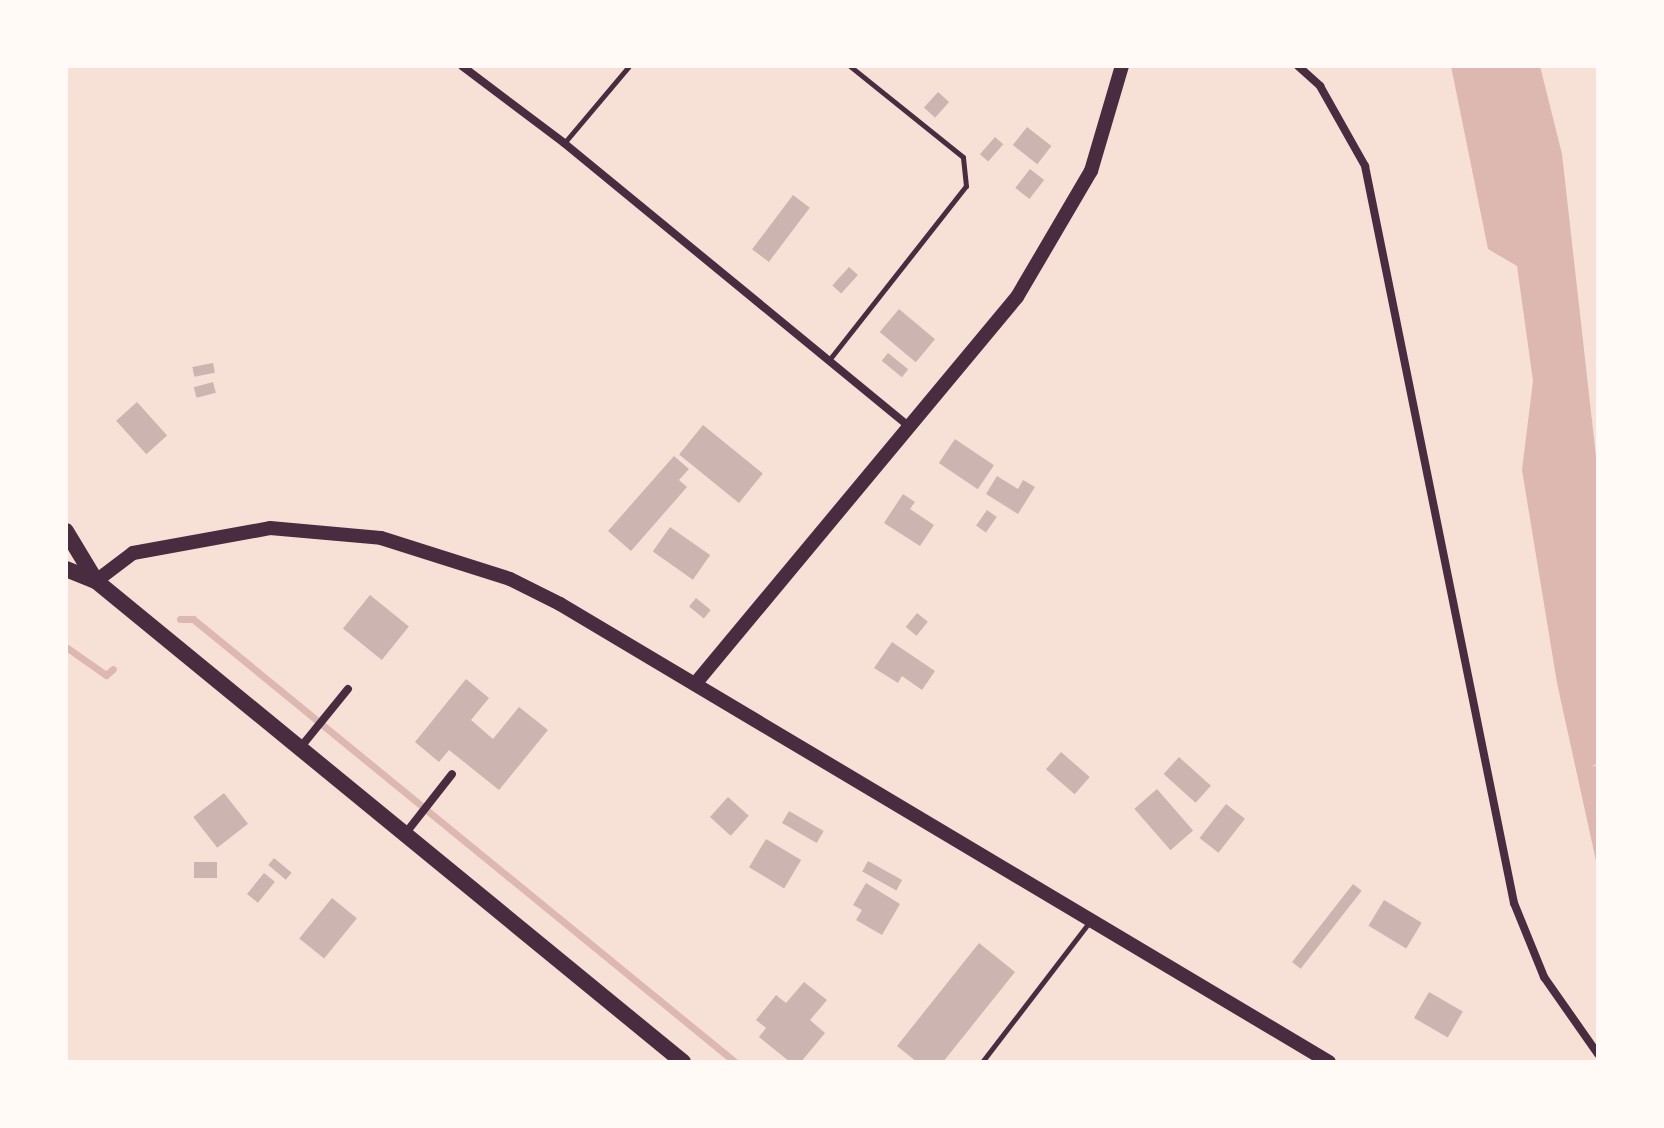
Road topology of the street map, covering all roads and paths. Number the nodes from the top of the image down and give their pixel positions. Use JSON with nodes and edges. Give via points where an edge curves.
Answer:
{"nodes":[{"id":1,"x":462,"y":66,"type":"edge"},
{"id":2,"x":629,"y":66,"type":"edge"},
{"id":3,"x":850,"y":66,"type":"edge"},
{"id":4,"x":1122,"y":66,"type":"edge"},
{"id":5,"x":1298,"y":66,"type":"edge"},
{"id":6,"x":564,"y":143,"type":"junction"},
{"id":7,"x":829,"y":360,"type":"junction"},
{"id":8,"x":912,"y":429,"type":"junction"},
{"id":9,"x":66,"y":531,"type":"edge"},
{"id":10,"x":66,"y":569,"type":"edge"},
{"id":11,"x":96,"y":581,"type":"junction"},
{"id":12,"x":695,"y":684,"type":"junction"},
{"id":13,"x":348,"y":689,"type":"dead end"},
{"id":14,"x":304,"y":742,"type":"junction"},
{"id":15,"x":452,"y":774,"type":"dead end"},
{"id":16,"x":410,"y":828,"type":"junction"},
{"id":17,"x":1091,"y":921,"type":"junction"},
{"id":18,"x":1598,"y":1054,"type":"edge"},
{"id":19,"x":683,"y":1062,"type":"edge"},
{"id":20,"x":982,"y":1062,"type":"edge"},
{"id":21,"x":1329,"y":1062,"type":"edge"}],
"edges":[{"from":1,"to":6,"type":"street"},
{"from":2,"to":6,"type":"lane"},
{"from":3,"to":7,"type":"lane","via":[[963,157],[966,186]]},
{"from":4,"to":8,"type":"main road","via":[[1091,171],[1053,240],[1017,297]]},
{"from":5,"to":18,"type":"street","via":[[1320,86],[1365,166],[1514,903],[1544,977]]},
{"from":6,"to":7,"type":"street"},
{"from":7,"to":8,"type":"street"},
{"from":8,"to":12,"type":"main road"},
{"from":9,"to":11,"type":"highway"},
{"from":10,"to":11,"type":"highway"},
{"from":11,"to":12,"type":"main road","via":[[133,553],[270,528],[381,538],[510,579]]},
{"from":11,"to":14,"type":"highway"},
{"from":12,"to":17,"type":"main road"},
{"from":13,"to":14,"type":"street"},
{"from":14,"to":16,"type":"highway"},
{"from":15,"to":16,"type":"street"},
{"from":16,"to":19,"type":"highway"},
{"from":17,"to":20,"type":"lane"},
{"from":17,"to":21,"type":"main road"}]}
